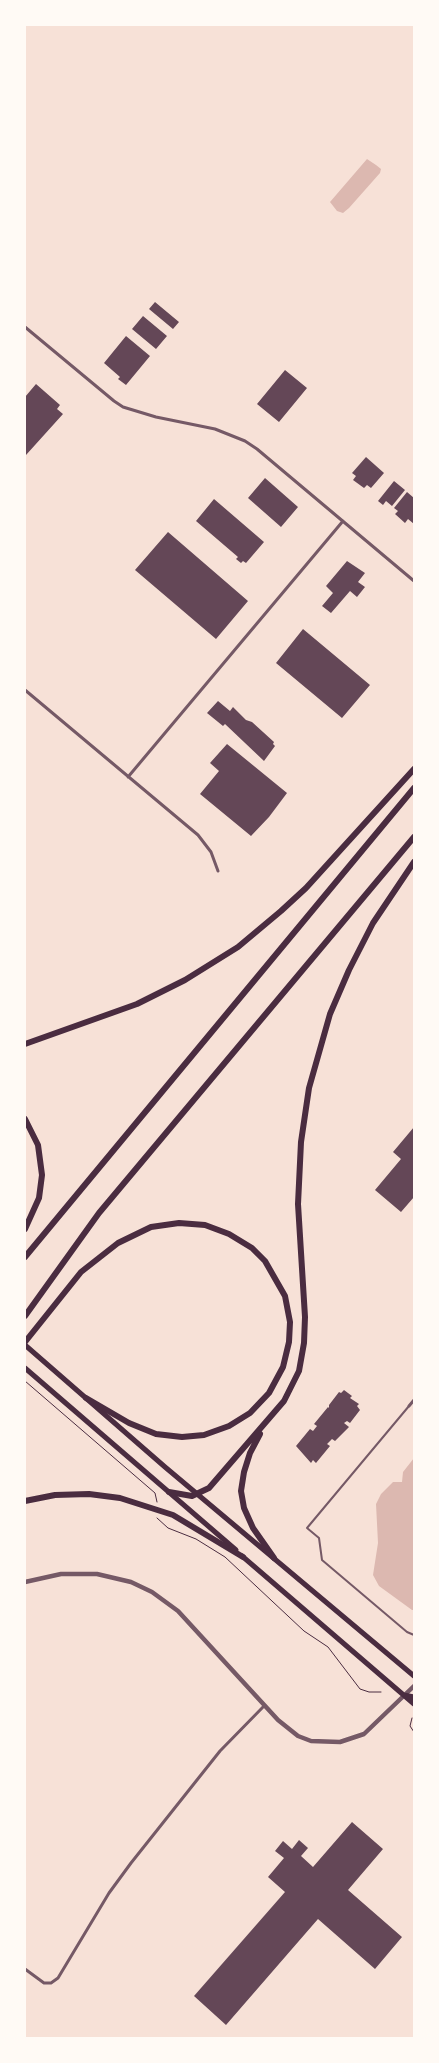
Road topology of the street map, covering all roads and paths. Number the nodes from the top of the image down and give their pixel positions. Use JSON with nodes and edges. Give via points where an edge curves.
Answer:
{"nodes":[{"id":1,"x":25,"y":327,"type":"edge"},
{"id":2,"x":343,"y":521,"type":"junction"},
{"id":3,"x":414,"y":581,"type":"edge"},
{"id":4,"x":25,"y":690,"type":"edge"},
{"id":5,"x":414,"y":768,"type":"edge"},
{"id":6,"x":128,"y":777,"type":"junction"},
{"id":7,"x":414,"y":788,"type":"edge"},
{"id":8,"x":414,"y":837,"type":"edge"},
{"id":9,"x":414,"y":862,"type":"edge"},
{"id":10,"x":218,"y":871,"type":"dead end"},
{"id":11,"x":25,"y":1044,"type":"edge"},
{"id":12,"x":25,"y":1119,"type":"edge"},
{"id":13,"x":25,"y":1229,"type":"edge"},
{"id":14,"x":25,"y":1257,"type":"edge"},
{"id":15,"x":25,"y":1316,"type":"edge"},
{"id":16,"x":25,"y":1344,"type":"edge"},
{"id":17,"x":27,"y":1370,"type":"edge"},
{"id":18,"x":25,"y":1380,"type":"edge"},
{"id":19,"x":86,"y":1398,"type":"junction"},
{"id":20,"x":414,"y":1400,"type":"edge"},
{"id":21,"x":409,"y":1406,"type":"joint"},
{"id":22,"x":270,"y":1418,"type":"junction"},
{"id":23,"x":169,"y":1492,"type":"junction"},
{"id":24,"x":198,"y":1494,"type":"junction"},
{"id":25,"x":25,"y":1501,"type":"edge"},
{"id":26,"x":156,"y":1509,"type":"junction"},
{"id":27,"x":243,"y":1557,"type":"junction"},
{"id":28,"x":274,"y":1558,"type":"junction"},
{"id":29,"x":25,"y":1582,"type":"edge"},
{"id":30,"x":414,"y":1635,"type":"edge"},
{"id":31,"x":414,"y":1676,"type":"edge"},
{"id":32,"x":414,"y":1686,"type":"edge"},
{"id":33,"x":381,"y":1692,"type":"dead end"},
{"id":34,"x":404,"y":1695,"type":"junction"},
{"id":35,"x":414,"y":1697,"type":"edge"},
{"id":36,"x":414,"y":1704,"type":"edge"},
{"id":37,"x":264,"y":1706,"type":"junction"},
{"id":38,"x":412,"y":1718,"type":"dead end"},
{"id":39,"x":414,"y":1732,"type":"edge"},
{"id":40,"x":25,"y":1969,"type":"edge"}],
"edges":[{"from":1,"to":2,"type":"street","via":[[114,401],[156,417],[215,429],[245,441]]},
{"from":2,"to":3,"type":"street"},
{"from":2,"to":6,"type":"street"},
{"from":4,"to":6,"type":"street"},
{"from":5,"to":11,"type":"highway","via":[[306,888],[238,947],[185,980],[136,1004]]},
{"from":6,"to":10,"type":"street","via":[[198,835],[212,852]]},
{"from":7,"to":14,"type":"highway"},
{"from":8,"to":15,"type":"highway","via":[[99,1214]]},
{"from":9,"to":22,"type":"highway","via":[[372,924],[348,970],[316,1058],[304,1111],[298,1204],[304,1343],[300,1371]]},
{"from":12,"to":13,"type":"highway","via":[[35,1137],[42,1166],[39,1198]]},
{"from":16,"to":19,"type":"main road"},
{"from":16,"to":19,"type":"highway","via":[[80,1272],[118,1243],[151,1227],[178,1223],[205,1225],[229,1234],[252,1248],[265,1261],[285,1296],[290,1322],[289,1342],[283,1368],[269,1393],[250,1413],[229,1426],[204,1435],[182,1437],[156,1434],[129,1423]]},
{"from":17,"to":23,"type":"main road"},
{"from":18,"to":26,"type":"path","via":[[155,1493],[158,1499]]},
{"from":19,"to":24,"type":"main road"},
{"from":20,"to":21,"type":"street"},
{"from":21,"to":30,"type":"lane","via":[[307,1528],[319,1538],[322,1560]]},
{"from":22,"to":24,"type":"highway","via":[[209,1488]]},
{"from":22,"to":28,"type":"highway","via":[[250,1453],[241,1491],[253,1528]]},
{"from":23,"to":24,"type":"highway"},
{"from":23,"to":27,"type":"main road"},
{"from":24,"to":28,"type":"main road"},
{"from":25,"to":26,"type":"highway","via":[[54,1495],[89,1494],[120,1498]]},
{"from":26,"to":27,"type":"highway","via":[[187,1522]]},
{"from":26,"to":33,"type":"path","via":[[155,1515],[162,1525],[196,1539],[225,1557],[304,1631],[328,1647],[360,1689]]},
{"from":27,"to":34,"type":"main road"},
{"from":28,"to":31,"type":"main road"},
{"from":29,"to":37,"type":"street","via":[[61,1574],[89,1573],[123,1580],[152,1592],[183,1616]]},
{"from":32,"to":34,"type":"street"},
{"from":34,"to":35,"type":"main road"},
{"from":34,"to":36,"type":"main road"},
{"from":34,"to":37,"type":"street","via":[[364,1734],[327,1743],[298,1736]]},
{"from":37,"to":40,"type":"street","via":[[220,1751],[131,1862],[58,1978],[44,1983]]},
{"from":38,"to":39,"type":"path","via":[[410,1726]]}]}
